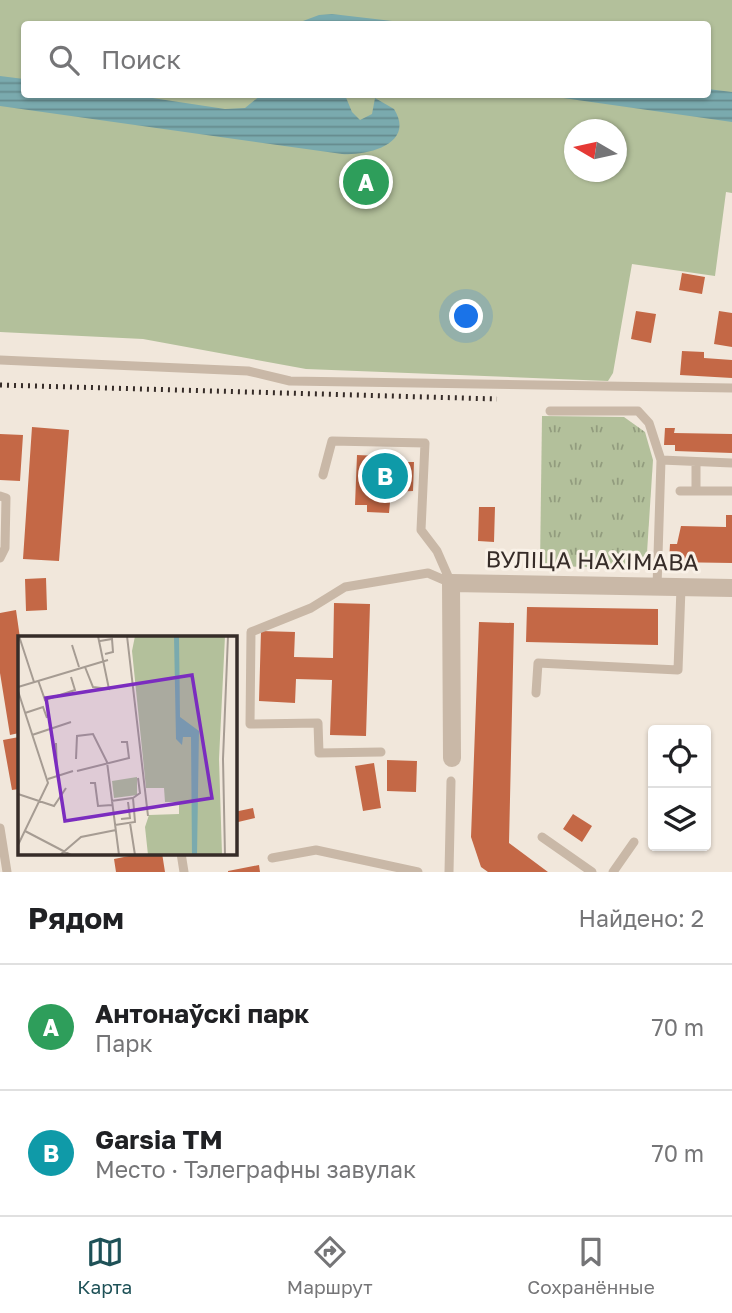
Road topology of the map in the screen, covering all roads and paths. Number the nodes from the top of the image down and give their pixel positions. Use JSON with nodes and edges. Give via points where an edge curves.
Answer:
{"nodes":[{"id":1,"x":0,"y":360,"type":"edge"},
{"id":2,"x":732,"y":388,"type":"edge"},
{"id":3,"x":550,"y":411,"type":"dead end"},
{"id":4,"x":661,"y":460,"type":"junction"},
{"id":5,"x":696,"y":462,"type":"junction"},
{"id":6,"x":732,"y":463,"type":"edge"},
{"id":7,"x":323,"y":475,"type":"dead end"},
{"id":8,"x":680,"y":491,"type":"dead end"},
{"id":9,"x":696,"y":491,"type":"junction"},
{"id":10,"x":732,"y":491,"type":"edge"},
{"id":11,"x":0,"y":496,"type":"edge"},
{"id":12,"x":0,"y":558,"type":"edge"},
{"id":13,"x":451,"y":583,"type":"junction"},
{"id":14,"x":681,"y":587,"type":"junction"},
{"id":15,"x":657,"y":588,"type":"junction"},
{"id":16,"x":732,"y":588,"type":"edge"},
{"id":17,"x":536,"y":693,"type":"dead end"},
{"id":18,"x":381,"y":752,"type":"dead end"},
{"id":19,"x":452,"y":758,"type":"dead end"},
{"id":20,"x":452,"y":781,"type":"dead end"},
{"id":21,"x":0,"y":828,"type":"edge"},
{"id":22,"x":542,"y":837,"type":"dead end"},
{"id":23,"x":634,"y":842,"type":"dead end"},
{"id":24,"x":272,"y":858,"type":"dead end"},
{"id":25,"x":7,"y":872,"type":"edge"},
{"id":26,"x":418,"y":872,"type":"edge"},
{"id":27,"x":449,"y":872,"type":"edge"},
{"id":28,"x":592,"y":872,"type":"edge"},
{"id":29,"x":613,"y":872,"type":"edge"}],
"edges":[{"from":1,"to":2,"type":"lane","via":[[248,371],[290,382]]},
{"from":3,"to":4,"type":"lane","via":[[638,411],[649,423]]},
{"from":4,"to":5,"type":"lane"},
{"from":4,"to":15,"type":"lane"},
{"from":5,"to":6,"type":"lane"},
{"from":5,"to":9,"type":"lane"},
{"from":7,"to":13,"type":"lane","via":[[332,441],[425,443],[421,530],[437,551]]},
{"from":8,"to":9,"type":"lane"},
{"from":9,"to":10,"type":"lane"},
{"from":11,"to":12,"type":"lane","via":[[6,498],[5,548]]},
{"from":13,"to":15,"type":"street","name":"ВУЛІЦА НАХІМАВА"},
{"from":13,"to":18,"type":"lane","via":[[428,573],[345,587],[311,608],[251,632],[250,724],[318,723],[319,752]]},
{"from":13,"to":19,"type":"street"},
{"from":14,"to":15,"type":"street","name":"ВУЛІЦА НАХІМАВА"},
{"from":14,"to":16,"type":"street","name":"ВУЛІЦА НАХІМАВА"},
{"from":14,"to":17,"type":"lane","via":[[678,670],[538,663]]},
{"from":20,"to":27,"type":"lane"},
{"from":21,"to":25,"type":"lane"},
{"from":22,"to":28,"type":"lane"},
{"from":23,"to":29,"type":"lane"},
{"from":24,"to":26,"type":"lane","via":[[316,850]]}]}
